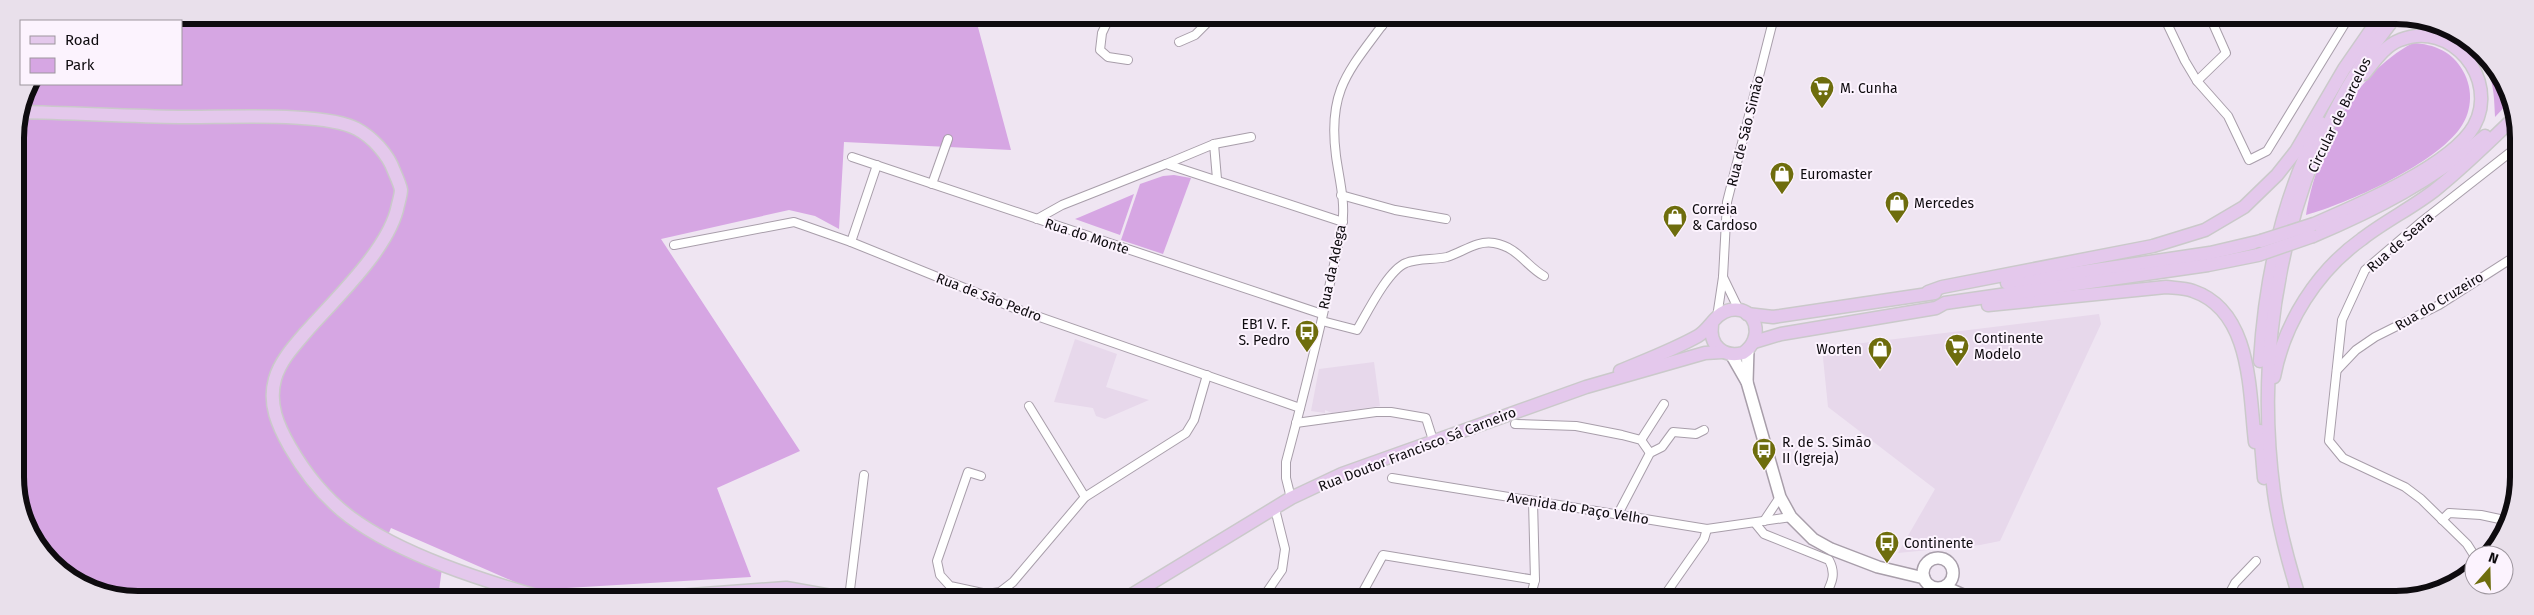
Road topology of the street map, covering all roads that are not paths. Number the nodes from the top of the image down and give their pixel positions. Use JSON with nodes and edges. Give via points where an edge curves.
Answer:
{"nodes":[{"id":1,"x":1106,"y":24,"type":"edge"},
{"id":2,"x":1206,"y":24,"type":"edge"},
{"id":3,"x":1380,"y":24,"type":"edge"},
{"id":4,"x":1772,"y":24,"type":"edge"},
{"id":5,"x":2167,"y":24,"type":"edge"},
{"id":6,"x":2213,"y":24,"type":"edge"},
{"id":7,"x":2345,"y":24,"type":"edge"},
{"id":8,"x":2375,"y":24,"type":"edge"},
{"id":9,"x":2390,"y":24,"type":"edge"},
{"id":10,"x":1382,"y":26,"type":"joint"},
{"id":11,"x":1179,"y":42,"type":"dead end"},
{"id":12,"x":1128,"y":60,"type":"dead end"},
{"id":13,"x":2350,"y":62,"type":"junction"},
{"id":14,"x":2197,"y":81,"type":"junction"},
{"id":15,"x":2352,"y":82,"type":"junction"},
{"id":16,"x":27,"y":112,"type":"edge"},
{"id":17,"x":2508,"y":115,"type":"edge"},
{"id":18,"x":2509,"y":122,"type":"edge"},
{"id":19,"x":1250,"y":138,"type":"dead end"},
{"id":20,"x":948,"y":139,"type":"dead end"},
{"id":21,"x":1214,"y":144,"type":"junction"},
{"id":22,"x":2510,"y":152,"type":"edge"},
{"id":23,"x":852,"y":157,"type":"dead end"},
{"id":24,"x":1166,"y":164,"type":"junction"},
{"id":25,"x":877,"y":165,"type":"junction"},
{"id":26,"x":1217,"y":179,"type":"junction"},
{"id":27,"x":932,"y":184,"type":"junction"},
{"id":28,"x":1341,"y":195,"type":"junction"},
{"id":29,"x":1037,"y":219,"type":"junction"},
{"id":30,"x":1446,"y":219,"type":"dead end"},
{"id":31,"x":1343,"y":222,"type":"junction"},
{"id":32,"x":2314,"y":230,"type":"junction"},
{"id":33,"x":851,"y":242,"type":"junction"},
{"id":34,"x":674,"y":245,"type":"dead end"},
{"id":35,"x":2510,"y":259,"type":"edge"},
{"id":36,"x":1544,"y":276,"type":"dead end"},
{"id":37,"x":1723,"y":277,"type":"junction"},
{"id":38,"x":1928,"y":292,"type":"junction"},
{"id":39,"x":1936,"y":308,"type":"junction"},
{"id":40,"x":1743,"y":312,"type":"junction"},
{"id":41,"x":1322,"y":317,"type":"junction"},
{"id":42,"x":1715,"y":321,"type":"junction"},
{"id":43,"x":1751,"y":346,"type":"junction"},
{"id":44,"x":1727,"y":353,"type":"junction"},
{"id":45,"x":2337,"y":370,"type":"junction"},
{"id":46,"x":1207,"y":376,"type":"junction"},
{"id":47,"x":1747,"y":382,"type":"junction"},
{"id":48,"x":1586,"y":386,"type":"junction"},
{"id":49,"x":2267,"y":396,"type":"junction"},
{"id":50,"x":1664,"y":404,"type":"dead end"},
{"id":51,"x":1030,"y":406,"type":"dead end"},
{"id":52,"x":1300,"y":408,"type":"junction"},
{"id":53,"x":1296,"y":423,"type":"junction"},
{"id":54,"x":1515,"y":424,"type":"dead end"},
{"id":55,"x":1704,"y":430,"type":"dead end"},
{"id":56,"x":1433,"y":440,"type":"junction"},
{"id":57,"x":1641,"y":440,"type":"junction"},
{"id":58,"x":2260,"y":452,"type":"junction"},
{"id":59,"x":1650,"y":453,"type":"junction"},
{"id":60,"x":864,"y":475,"type":"dead end"},
{"id":61,"x":981,"y":476,"type":"dead end"},
{"id":62,"x":1392,"y":478,"type":"dead end"},
{"id":63,"x":1085,"y":497,"type":"junction"},
{"id":64,"x":1780,"y":497,"type":"junction"},
{"id":65,"x":1291,"y":498,"type":"junction"},
{"id":66,"x":1533,"y":500,"type":"junction"},
{"id":67,"x":1275,"y":509,"type":"junction"},
{"id":68,"x":1618,"y":514,"type":"junction"},
{"id":69,"x":1791,"y":517,"type":"junction"},
{"id":70,"x":2502,"y":519,"type":"edge"},
{"id":71,"x":2442,"y":520,"type":"junction"},
{"id":72,"x":1764,"y":521,"type":"junction"},
{"id":73,"x":1755,"y":523,"type":"junction"},
{"id":74,"x":1707,"y":529,"type":"junction"},
{"id":75,"x":2468,"y":545,"type":"edge"},
{"id":76,"x":2256,"y":561,"type":"dead end"},
{"id":77,"x":1926,"y":563,"type":"junction"},
{"id":78,"x":1898,"y":573,"type":"junction"},
{"id":79,"x":1954,"y":576,"type":"junction"},
{"id":80,"x":1924,"y":578,"type":"junction"},
{"id":81,"x":1535,"y":580,"type":"junction"},
{"id":82,"x":1945,"y":587,"type":"junction"},
{"id":83,"x":519,"y":591,"type":"edge"},
{"id":84,"x":750,"y":591,"type":"edge"},
{"id":85,"x":803,"y":591,"type":"edge"},
{"id":86,"x":850,"y":591,"type":"edge"},
{"id":87,"x":973,"y":591,"type":"edge"},
{"id":88,"x":1001,"y":591,"type":"edge"},
{"id":89,"x":1137,"y":591,"type":"edge"},
{"id":90,"x":1268,"y":591,"type":"edge"},
{"id":91,"x":1363,"y":591,"type":"edge"},
{"id":92,"x":1532,"y":591,"type":"edge"},
{"id":93,"x":1668,"y":591,"type":"edge"},
{"id":94,"x":1828,"y":591,"type":"edge"},
{"id":95,"x":1953,"y":591,"type":"edge"},
{"id":96,"x":1963,"y":591,"type":"edge"},
{"id":97,"x":2230,"y":591,"type":"edge"},
{"id":98,"x":2290,"y":591,"type":"edge"},
{"id":99,"x":2297,"y":591,"type":"edge"}],
"edges":[{"from":1,"to":12,"type":"street","via":[[1100,50],[1108,57]]},
{"from":2,"to":11,"type":"street","via":[[1194,35]]},
{"from":3,"to":10,"type":"street"},
{"from":4,"to":37,"type":"street","name":"Rua de São Simão","via":[[1727,202]]},
{"from":5,"to":14,"type":"street"},
{"from":6,"to":14,"type":"street","via":[[2226,53]]},
{"from":7,"to":14,"type":"street","via":[[2268,151],[2249,160],[2228,116]]},
{"from":8,"to":13,"type":"main road"},
{"from":9,"to":15,"type":"main road","name":"Circular de Barcelos"},
{"from":10,"to":28,"type":"street","name":"Rua da Adega","via":[[1346,74],[1336,105],[1334,138]]},
{"from":13,"to":38,"type":"main road","via":[[2296,151],[2277,175],[2244,207],[2205,230],[2153,246]]},
{"from":13,"to":58,"type":"main road","via":[[2300,169],[2272,267],[2262,328]]},
{"from":15,"to":32,"type":"main road","via":[[2364,75],[2382,52],[2399,40],[2421,36],[2435,38],[2458,48],[2471,61],[2480,81],[2481,107],[2473,126],[2461,141],[2438,159],[2407,180]]},
{"from":15,"to":49,"type":"main road","name":"Circular de Barcelos","via":[[2309,173],[2294,218],[2271,330]]},
{"from":16,"to":83,"type":"main road","via":[[332,121],[356,128],[378,145],[392,165],[401,190],[396,217],[384,240],[289,352],[275,378],[272,404],[280,429],[296,458],[321,490],[350,517],[394,543]]},
{"from":17,"to":32,"type":"main road","via":[[2482,138],[2410,190],[2369,212]]},
{"from":18,"to":49,"type":"main road","via":[[2434,190],[2360,240],[2330,268],[2305,298],[2286,335]]},
{"from":19,"to":21,"type":"street"},
{"from":20,"to":27,"type":"street"},
{"from":21,"to":24,"type":"street"},
{"from":21,"to":26,"type":"street"},
{"from":22,"to":45,"type":"street","name":"Rua de Seara","via":[[2365,270],[2342,320]]},
{"from":23,"to":25,"type":"street","name":"Rua do Monte"},
{"from":24,"to":26,"type":"street"},
{"from":24,"to":29,"type":"street","via":[[1062,205]]},
{"from":25,"to":27,"type":"street","name":"Rua do Monte"},
{"from":25,"to":33,"type":"street"},
{"from":26,"to":31,"type":"street"},
{"from":27,"to":29,"type":"street","name":"Rua do Monte"},
{"from":28,"to":30,"type":"street","via":[[1395,210]]},
{"from":28,"to":31,"type":"street","name":"Rua da Adega"},
{"from":29,"to":41,"type":"street","name":"Rua do Monte"},
{"from":31,"to":41,"type":"street","name":"Rua da Adega"},
{"from":32,"to":38,"type":"main road","bridge":true,"via":[[2210,253],[1943,293]]},
{"from":32,"to":39,"type":"main road","bridge":true,"via":[[2258,255],[1945,303]]},
{"from":33,"to":34,"type":"street","name":"Rua de São Pedro","via":[[794,222]]},
{"from":33,"to":46,"type":"street","name":"Rua de São Pedro","via":[[1014,308]]},
{"from":35,"to":45,"type":"street","name":"Rua do Cruzeiro","via":[[2439,305],[2356,350]]},
{"from":36,"to":41,"type":"street","name":"Rua do Monte","via":[[1521,254],[1495,243],[1479,244],[1447,257],[1406,263],[1394,272],[1357,330]]},
{"from":37,"to":40,"type":"street","name":"Rua de São Simão"},
{"from":37,"to":42,"type":"street","name":"Rua de São Simão"},
{"from":38,"to":40,"type":"main road","via":[[1773,318]]},
{"from":39,"to":43,"type":"main road","via":[[1781,334]]},
{"from":39,"to":58,"type":"main road","via":[[1945,310],[2166,287],[2193,291],[2215,303],[2232,322],[2242,347],[2255,443]]},
{"from":40,"to":42,"type":"main road","via":[[1727,310]]},
{"from":40,"to":43,"type":"main road","via":[[1756,327]]},
{"from":41,"to":52,"type":"street","name":"Rua da Adega"},
{"from":42,"to":44,"type":"main road","via":[[1712,340]]},
{"from":42,"to":48,"type":"main road","name":"Rua Doutor Francisco Sá Carneiro","via":[[1699,336]]},
{"from":43,"to":44,"type":"main road"},
{"from":43,"to":47,"type":"main road"},
{"from":44,"to":47,"type":"main road"},
{"from":44,"to":48,"type":"main road","name":"Rua Doutor Francisco Sá Carneiro","via":[[1706,353]]},
{"from":45,"to":71,"type":"street","name":"Rua de Seara","via":[[2329,441],[2343,458],[2405,487]]},
{"from":46,"to":52,"type":"street","name":"Rua de São Pedro"},
{"from":46,"to":63,"type":"street","via":[[1194,420],[1186,433]]},
{"from":47,"to":64,"type":"main road"},
{"from":48,"to":56,"type":"main road","name":"Rua Doutor Francisco Sá Carneiro"},
{"from":49,"to":99,"type":"main road","name":"Circular de Barcelos","via":[[2274,495]]},
{"from":50,"to":57,"type":"street"},
{"from":51,"to":63,"type":"street"},
{"from":52,"to":53,"type":"street","name":"Rua da Adega"},
{"from":53,"to":56,"type":"street","via":[[1391,412],[1426,418]]},
{"from":53,"to":65,"type":"street","name":"Rua da Adega","via":[[1286,462]]},
{"from":54,"to":57,"type":"street","via":[[1576,426]]},
{"from":55,"to":59,"type":"street","via":[[1696,434],[1672,432],[1662,447]]},
{"from":56,"to":65,"type":"main road","name":"Rua Doutor Francisco Sá Carneiro","via":[[1342,474]]},
{"from":57,"to":59,"type":"street"},
{"from":58,"to":98,"type":"main road"},
{"from":59,"to":68,"type":"street"},
{"from":60,"to":86,"type":"street"},
{"from":61,"to":87,"type":"street","via":[[968,472],[937,561],[940,575],[950,586]]},
{"from":62,"to":66,"type":"street","name":"Avenida do Paço Velho"},
{"from":63,"to":88,"type":"street","via":[[1013,582]]},
{"from":64,"to":69,"type":"main road"},
{"from":64,"to":72,"type":"street"},
{"from":65,"to":67,"type":"main road","name":"Rua Doutor Francisco Sá Carneiro"},
{"from":66,"to":68,"type":"street","name":"Avenida do Paço Velho"},
{"from":66,"to":81,"type":"street"},
{"from":67,"to":89,"type":"main road","name":"Rua Doutor Francisco Sá Carneiro"},
{"from":67,"to":90,"type":"street","via":[[1285,549],[1282,570]]},
{"from":68,"to":74,"type":"street","name":"Avenida do Paço Velho"},
{"from":69,"to":72,"type":"street","name":"Avenida do Paço Velho"},
{"from":69,"to":78,"type":"main road","via":[[1813,539],[1832,549]]},
{"from":70,"to":71,"type":"street","via":[[2449,513]]},
{"from":71,"to":75,"type":"street","name":"Rua de Seara"},
{"from":72,"to":73,"type":"street","name":"Avenida do Paço Velho"},
{"from":73,"to":74,"type":"street","name":"Avenida do Paço Velho"},
{"from":73,"to":94,"type":"street","via":[[1764,534],[1829,560],[1834,577]]},
{"from":74,"to":93,"type":"street","via":[[1704,539]]},
{"from":76,"to":97,"type":"street"},
{"from":77,"to":78,"type":"main road"},
{"from":77,"to":79,"type":"main road","via":[[1934,558],[1945,559],[1952,566]]},
{"from":77,"to":80,"type":"main road"},
{"from":78,"to":80,"type":"main road"},
{"from":79,"to":82,"type":"main road"},
{"from":79,"to":96,"type":"main road"},
{"from":80,"to":82,"type":"main road","via":[[1932,587]]},
{"from":81,"to":91,"type":"street","via":[[1383,555]]},
{"from":81,"to":92,"type":"street"},
{"from":82,"to":95,"type":"main road"},
{"from":84,"to":85,"type":"main road","via":[[786,588]]}]}
